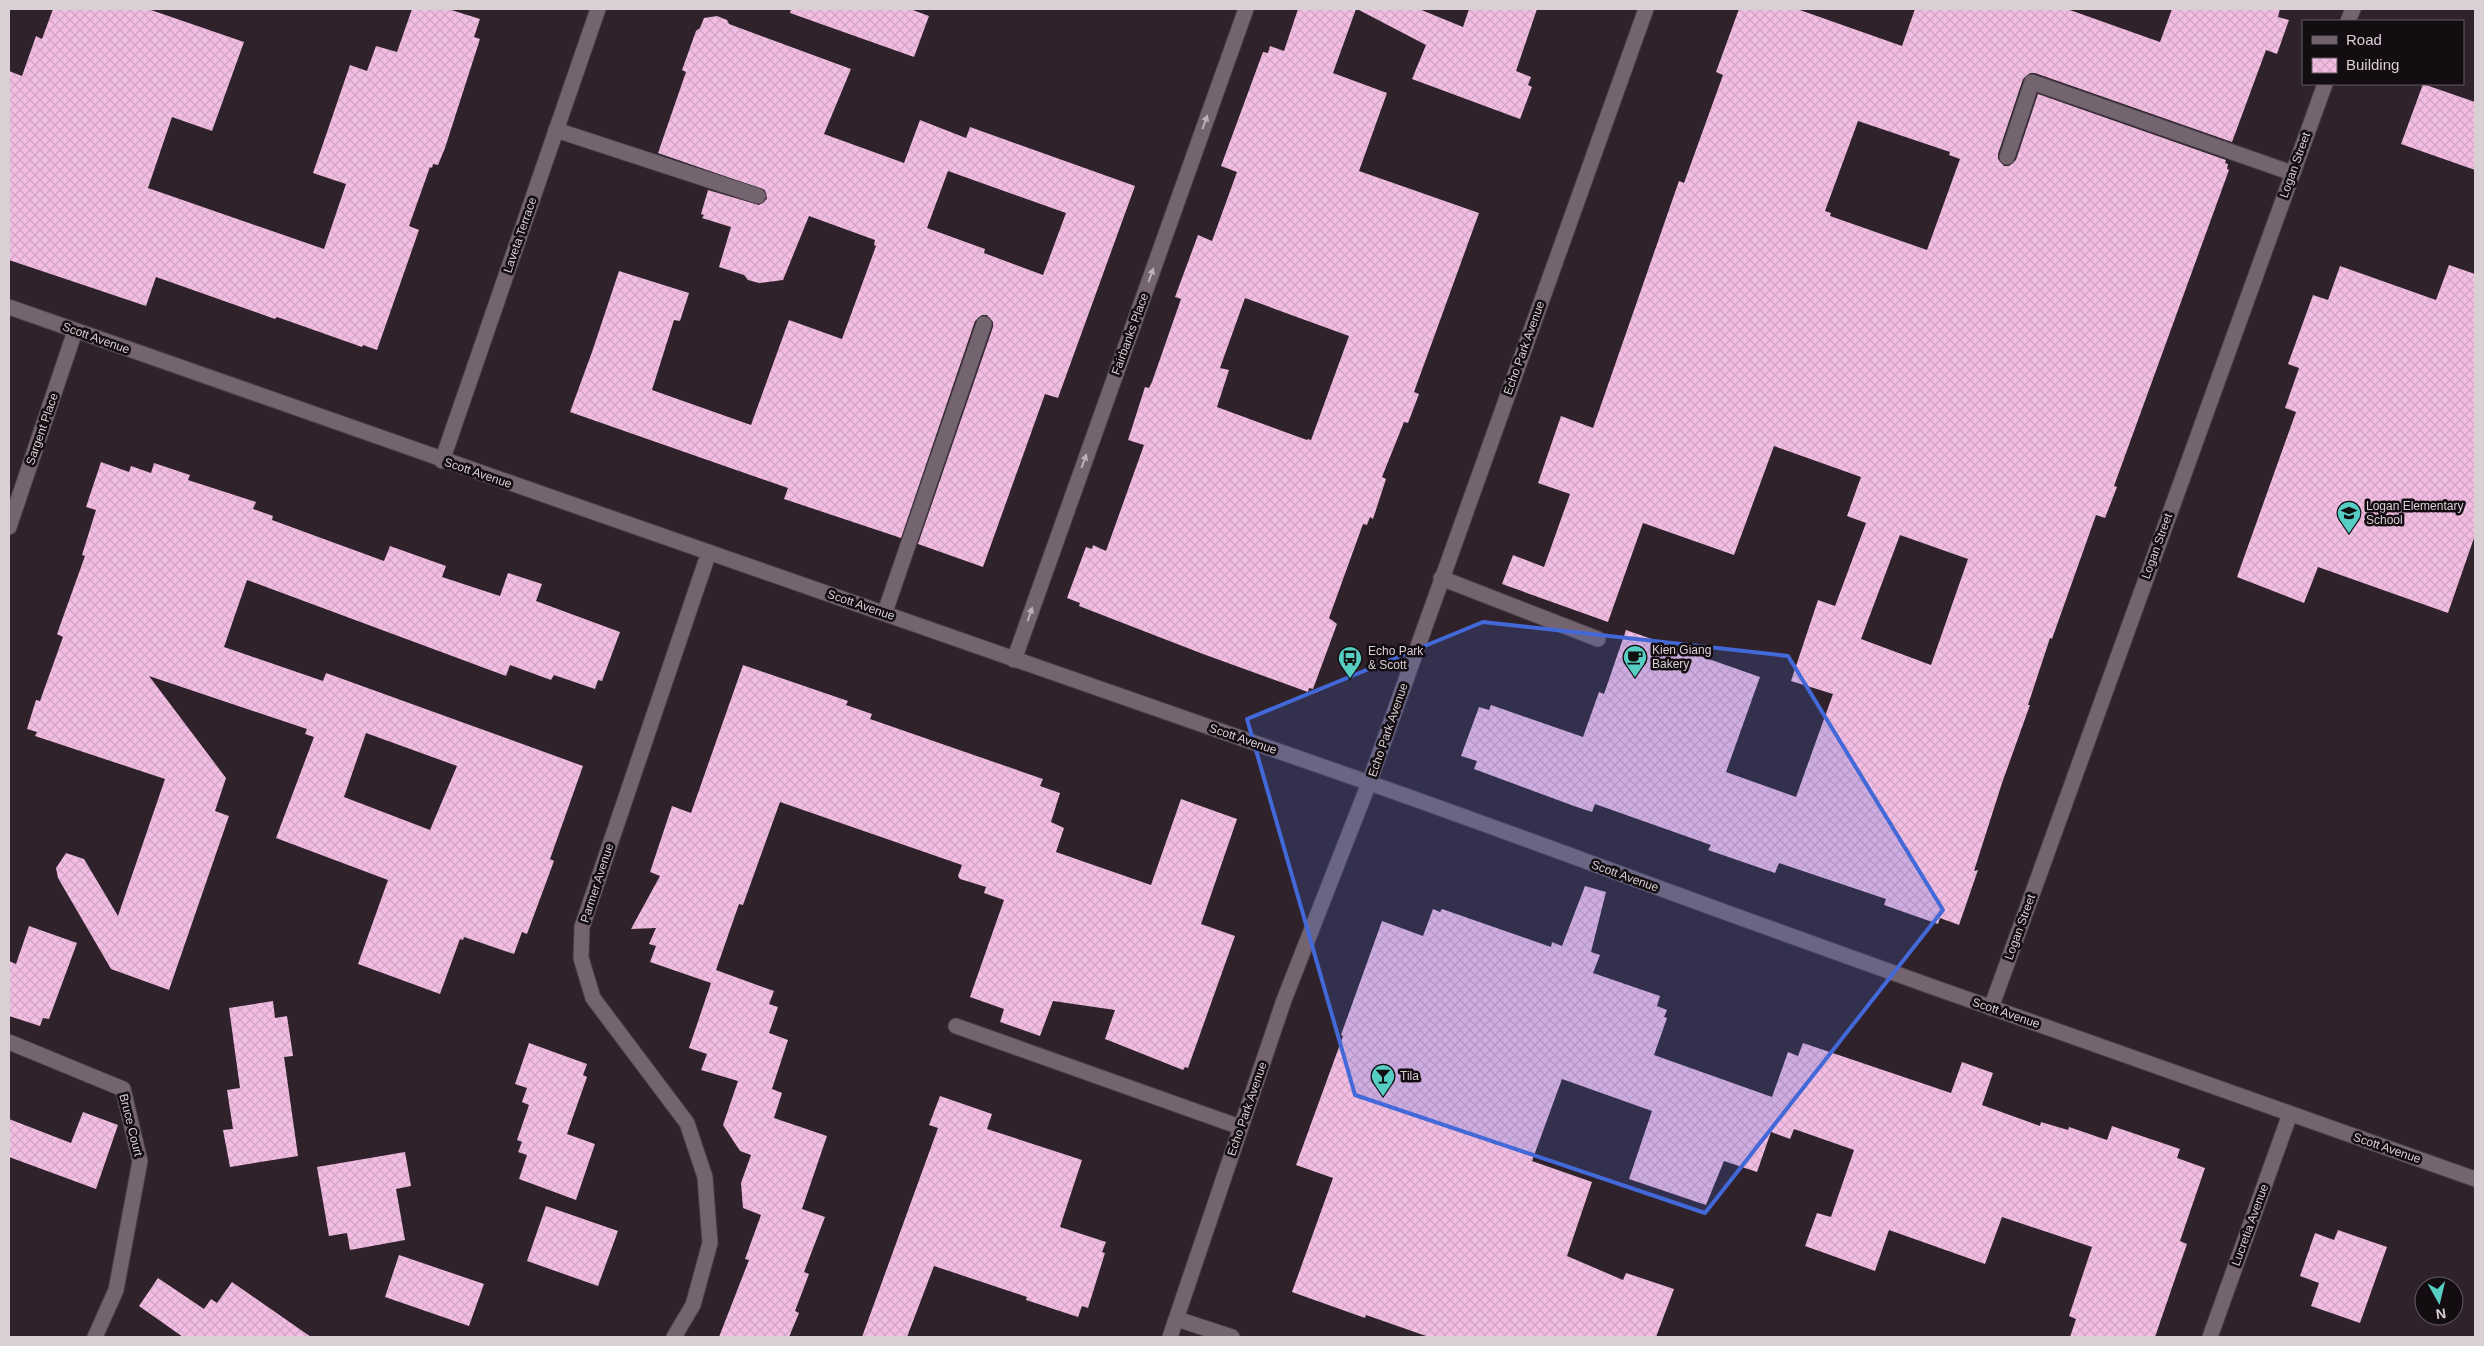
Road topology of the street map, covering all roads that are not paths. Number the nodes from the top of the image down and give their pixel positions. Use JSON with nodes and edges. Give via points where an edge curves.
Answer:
{"nodes":[{"id":1,"x":598,"y":9,"type":"edge"},
{"id":2,"x":1246,"y":9,"type":"edge"},
{"id":3,"x":1646,"y":9,"type":"edge"},
{"id":4,"x":2325,"y":85,"type":"edge"},
{"id":5,"x":556,"y":130,"type":"junction"},
{"id":6,"x":2006,"y":157,"type":"dead end"},
{"id":7,"x":2292,"y":173,"type":"junction"},
{"id":8,"x":758,"y":196,"type":"dead end"},
{"id":9,"x":9,"y":307,"type":"edge"},
{"id":10,"x":984,"y":324,"type":"dead end"},
{"id":11,"x":75,"y":331,"type":"junction"},
{"id":12,"x":442,"y":461,"type":"junction"},
{"id":13,"x":9,"y":527,"type":"edge"},
{"id":14,"x":709,"y":552,"type":"junction"},
{"id":15,"x":1441,"y":578,"type":"junction"},
{"id":16,"x":885,"y":612,"type":"junction"},
{"id":17,"x":1598,"y":640,"type":"dead end"},
{"id":18,"x":1014,"y":660,"type":"junction"},
{"id":19,"x":1369,"y":783,"type":"junction"},
{"id":20,"x":1991,"y":1008,"type":"junction"},
{"id":21,"x":956,"y":1026,"type":"dead end"},
{"id":22,"x":9,"y":1042,"type":"edge"},
{"id":23,"x":2290,"y":1114,"type":"junction"},
{"id":24,"x":1240,"y":1127,"type":"junction"},
{"id":25,"x":2475,"y":1179,"type":"edge"},
{"id":26,"x":1177,"y":1319,"type":"junction"},
{"id":27,"x":95,"y":1337,"type":"edge"},
{"id":28,"x":674,"y":1337,"type":"edge"},
{"id":29,"x":1170,"y":1337,"type":"edge"},
{"id":30,"x":1232,"y":1337,"type":"edge"},
{"id":31,"x":2210,"y":1337,"type":"edge"}],
"edges":[{"from":1,"to":5,"type":"street","name":"Laveta Terrace"},
{"from":18,"to":2,"type":"street","name":"Fairbanks Place","one_way":true},
{"from":3,"to":15,"type":"street","name":"Echo Park Avenue"},
{"from":4,"to":7,"type":"street","name":"Logan Street"},
{"from":5,"to":8,"type":"street"},
{"from":5,"to":12,"type":"street","name":"Laveta Terrace"},
{"from":6,"to":7,"type":"street","via":[[2032,82]]},
{"from":7,"to":20,"type":"street","name":"Logan Street"},
{"from":9,"to":11,"type":"street","name":"Scott Avenue"},
{"from":10,"to":16,"type":"street"},
{"from":11,"to":12,"type":"street","name":"Scott Avenue"},
{"from":11,"to":13,"type":"street","name":"Sargent Place"},
{"from":12,"to":14,"type":"street","name":"Scott Avenue"},
{"from":14,"to":16,"type":"street","name":"Scott Avenue"},
{"from":14,"to":28,"type":"street","name":"Parmer Avenue","via":[[582,927],[581,958],[593,998],[687,1123],[705,1177],[710,1243],[694,1305]]},
{"from":15,"to":17,"type":"street"},
{"from":15,"to":19,"type":"street","name":"Echo Park Avenue"},
{"from":16,"to":18,"type":"street","name":"Scott Avenue"},
{"from":18,"to":19,"type":"street","name":"Scott Avenue"},
{"from":19,"to":20,"type":"street","name":"Scott Avenue"},
{"from":19,"to":24,"type":"street","name":"Echo Park Avenue","via":[[1284,1000]]},
{"from":20,"to":23,"type":"street","name":"Scott Avenue"},
{"from":21,"to":24,"type":"street"},
{"from":22,"to":27,"type":"street","name":"Bruce Court","via":[[123,1089],[140,1161],[116,1290]]},
{"from":23,"to":25,"type":"street","name":"Scott Avenue"},
{"from":23,"to":31,"type":"street","name":"Lucretia Avenue"},
{"from":24,"to":26,"type":"street","name":"Echo Park Avenue"},
{"from":26,"to":29,"type":"street","name":"Echo Park Avenue"},
{"from":26,"to":30,"type":"street"}]}
